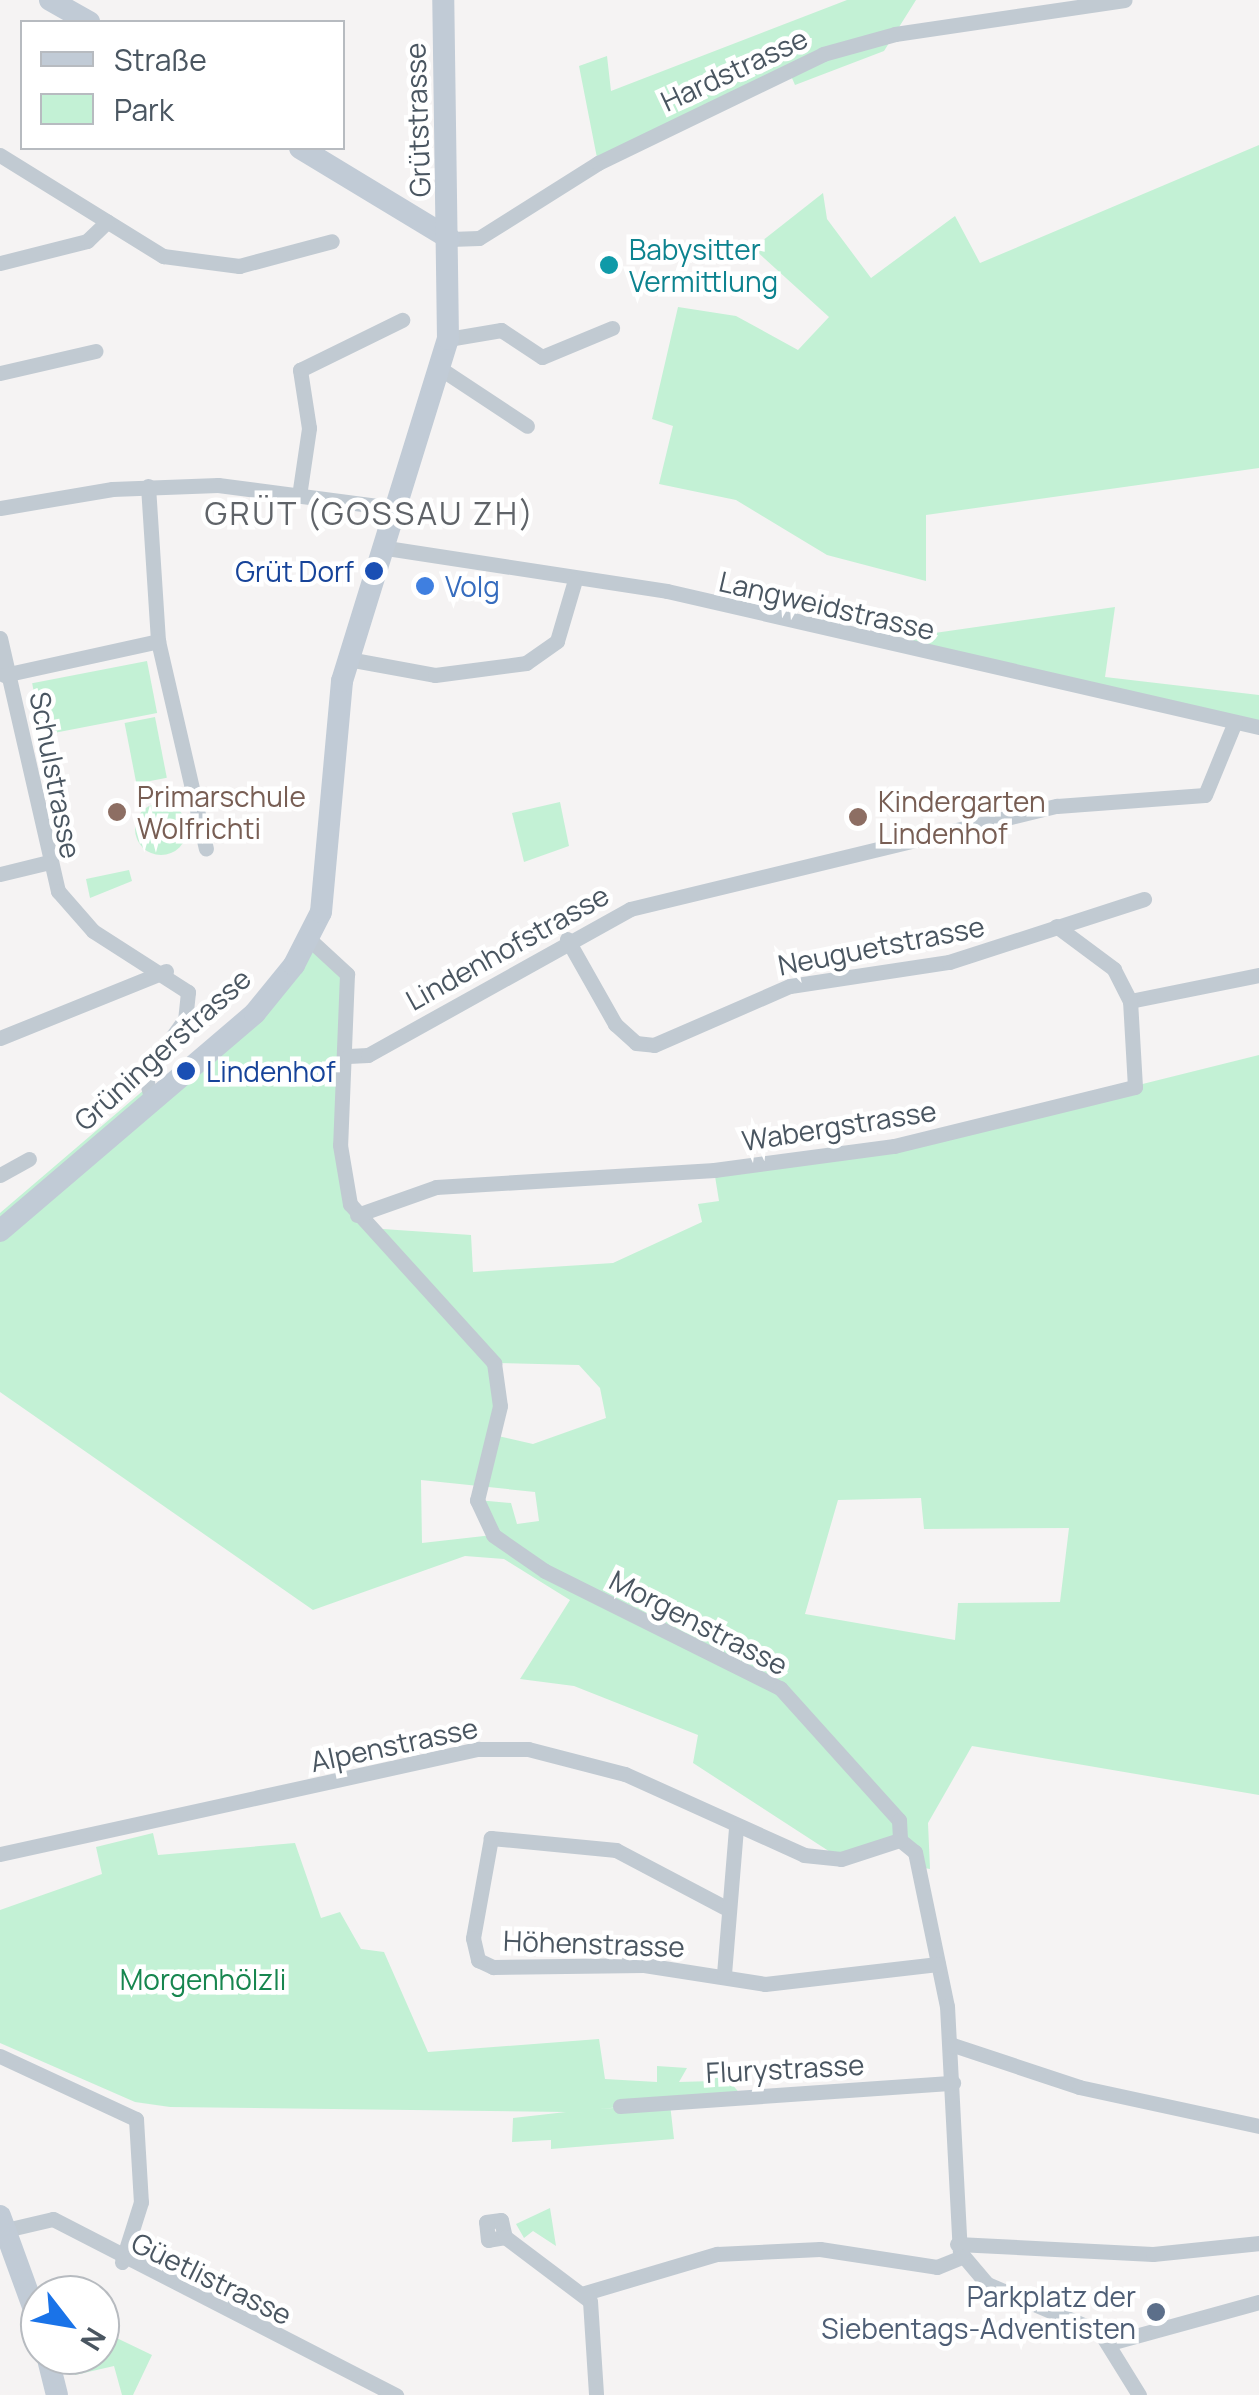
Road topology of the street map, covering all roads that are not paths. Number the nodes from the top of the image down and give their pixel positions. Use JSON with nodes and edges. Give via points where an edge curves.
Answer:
{"nodes":[{"id":1,"x":50,"y":0,"type":"edge"},
{"id":2,"x":443,"y":0,"type":"edge"},
{"id":3,"x":1124,"y":0,"type":"edge"},
{"id":4,"x":85,"y":20,"type":"edge"},
{"id":5,"x":303,"y":150,"type":"edge"},
{"id":6,"x":0,"y":154,"type":"edge"},
{"id":7,"x":107,"y":222,"type":"junction"},
{"id":8,"x":450,"y":239,"type":"junction"},
{"id":9,"x":332,"y":241,"type":"dead end"},
{"id":10,"x":0,"y":263,"type":"edge"},
{"id":11,"x":402,"y":320,"type":"dead end"},
{"id":12,"x":612,"y":328,"type":"dead end"},
{"id":13,"x":448,"y":340,"type":"junction"},
{"id":14,"x":95,"y":352,"type":"dead end"},
{"id":15,"x":441,"y":369,"type":"junction"},
{"id":16,"x":0,"y":374,"type":"edge"},
{"id":17,"x":527,"y":426,"type":"dead end"},
{"id":18,"x":148,"y":486,"type":"junction"},
{"id":19,"x":298,"y":496,"type":"junction"},
{"id":20,"x":0,"y":508,"type":"edge"},
{"id":21,"x":392,"y":508,"type":"junction"},
{"id":22,"x":380,"y":547,"type":"junction"},
{"id":23,"x":575,"y":580,"type":"junction"},
{"id":24,"x":0,"y":638,"type":"edge"},
{"id":25,"x":158,"y":641,"type":"junction"},
{"id":26,"x":348,"y":659,"type":"junction"},
{"id":27,"x":5,"y":675,"type":"edge"},
{"id":28,"x":1234,"y":722,"type":"junction"},
{"id":29,"x":1259,"y":728,"type":"edge"},
{"id":30,"x":206,"y":849,"type":"dead end"},
{"id":31,"x":46,"y":863,"type":"junction"},
{"id":32,"x":0,"y":874,"type":"edge"},
{"id":33,"x":1144,"y":899,"type":"dead end"},
{"id":34,"x":1056,"y":926,"type":"junction"},
{"id":35,"x":309,"y":939,"type":"junction"},
{"id":36,"x":566,"y":939,"type":"junction"},
{"id":37,"x":166,"y":971,"type":"junction"},
{"id":38,"x":1259,"y":975,"type":"edge"},
{"id":39,"x":1130,"y":1001,"type":"junction"},
{"id":40,"x":0,"y":1038,"type":"edge"},
{"id":41,"x":348,"y":1056,"type":"junction"},
{"id":42,"x":152,"y":1101,"type":"junction"},
{"id":43,"x":29,"y":1159,"type":"dead end"},
{"id":44,"x":0,"y":1175,"type":"edge"},
{"id":45,"x":358,"y":1215,"type":"junction"},
{"id":46,"x":0,"y":1231,"type":"edge"},
{"id":47,"x":736,"y":1828,"type":"junction"},
{"id":48,"x":900,"y":1840,"type":"junction"},
{"id":49,"x":0,"y":1854,"type":"edge"},
{"id":50,"x":724,"y":1907,"type":"junction"},
{"id":51,"x":938,"y":1964,"type":"junction"},
{"id":52,"x":724,"y":1974,"type":"junction"},
{"id":53,"x":950,"y":2044,"type":"junction"},
{"id":54,"x":0,"y":2056,"type":"edge"},
{"id":55,"x":954,"y":2082,"type":"junction"},
{"id":56,"x":620,"y":2106,"type":"dead end"},
{"id":57,"x":1259,"y":2126,"type":"edge"},
{"id":58,"x":5,"y":2222,"type":"edge"},
{"id":59,"x":505,"y":2236,"type":"dead end"},
{"id":60,"x":1259,"y":2242,"type":"edge"},
{"id":61,"x":960,"y":2250,"type":"junction"},
{"id":62,"x":122,"y":2262,"type":"junction"},
{"id":63,"x":23,"y":2275,"type":"edge"},
{"id":64,"x":585,"y":2293,"type":"junction"},
{"id":65,"x":1259,"y":2302,"type":"edge"},
{"id":66,"x":1110,"y":2343,"type":"junction"},
{"id":67,"x":396,"y":2395,"type":"edge"},
{"id":68,"x":596,"y":2395,"type":"edge"},
{"id":69,"x":1140,"y":2395,"type":"edge"}],
"edges":[{"from":1,"to":4,"type":"main road"},
{"from":2,"to":8,"type":"main road","name":"Grütstrasse"},
{"from":3,"to":8,"type":"street","name":"Hardstrasse","via":[[896,34],[823,54],[598,163],[480,238]]},
{"from":5,"to":8,"type":"main road"},
{"from":6,"to":7,"type":"street"},
{"from":7,"to":9,"type":"street","via":[[163,256],[218,267]]},
{"from":7,"to":10,"type":"street","via":[[87,241]]},
{"from":8,"to":13,"type":"main road","name":"Grüningerstrasse"},
{"from":11,"to":19,"type":"street","via":[[300,370],[309,428]]},
{"from":12,"to":13,"type":"street","via":[[542,357],[501,330]]},
{"from":13,"to":15,"type":"main road","name":"Grüningerstrasse"},
{"from":14,"to":16,"type":"street"},
{"from":15,"to":17,"type":"street"},
{"from":15,"to":21,"type":"main road","name":"Grüningerstrasse"},
{"from":18,"to":19,"type":"street"},
{"from":18,"to":20,"type":"street"},
{"from":18,"to":25,"type":"street"},
{"from":19,"to":21,"type":"street"},
{"from":21,"to":22,"type":"main road","name":"Grüningerstrasse"},
{"from":22,"to":23,"type":"street","name":"Langweidstrasse"},
{"from":22,"to":26,"type":"main road","name":"Grüningerstrasse"},
{"from":23,"to":26,"type":"street","via":[[557,641],[526,663],[435,675]]},
{"from":23,"to":28,"type":"street","name":"Langweidstrasse","via":[[667,591]]},
{"from":24,"to":27,"type":"street","name":"Schulstrasse"},
{"from":25,"to":27,"type":"street"},
{"from":25,"to":30,"type":"street"},
{"from":26,"to":35,"type":"main road","name":"Grüningerstrasse","via":[[332,734],[330,876]]},
{"from":27,"to":31,"type":"street","name":"Schulstrasse"},
{"from":28,"to":29,"type":"street","name":"Langweidstrasse"},
{"from":28,"to":36,"type":"street","name":"Lindenhofstrasse","via":[[1205,794],[1057,806],[630,909]]},
{"from":31,"to":32,"type":"street"},
{"from":31,"to":37,"type":"street","name":"Schulstrasse","via":[[83,922]]},
{"from":33,"to":34,"type":"street","name":"Neuguetstrasse"},
{"from":34,"to":36,"type":"street","name":"Neuguetstrasse","via":[[949,962],[790,986],[654,1045],[636,1043],[615,1024]]},
{"from":34,"to":39,"type":"street","via":[[1114,969]]},
{"from":35,"to":41,"type":"street","name":"Morgenstrasse","via":[[344,963]]},
{"from":35,"to":42,"type":"main road","name":"Grüningerstrasse","via":[[255,1012]]},
{"from":36,"to":41,"type":"street","name":"Lindenhofstrasse","via":[[368,1055]]},
{"from":37,"to":40,"type":"street"},
{"from":37,"to":42,"type":"street","via":[[182,980],[189,1005],[145,1075]]},
{"from":38,"to":39,"type":"street"},
{"from":39,"to":45,"type":"street","name":"Wabergstrasse","via":[[1134,1087],[894,1146],[714,1170],[436,1187]]},
{"from":41,"to":45,"type":"street","name":"Morgenstrasse","via":[[340,1145],[344,1190]]},
{"from":42,"to":46,"type":"main road","name":"Grüningerstrasse"},
{"from":43,"to":44,"type":"street"},
{"from":45,"to":48,"type":"street","name":"Morgenstrasse","via":[[494,1363],[500,1406],[477,1500],[494,1534],[545,1571],[780,1688],[898,1820]]},
{"from":47,"to":48,"type":"street","name":"Alpenstrasse","via":[[824,1859]]},
{"from":47,"to":49,"type":"street","name":"Alpenstrasse","via":[[584,1761],[479,1749]]},
{"from":47,"to":50,"type":"street","name":"Höhenstrasse"},
{"from":48,"to":51,"type":"street","name":"Morgenstrasse","via":[[915,1852]]},
{"from":50,"to":52,"type":"street","name":"Höhenstrasse"},
{"from":50,"to":52,"type":"street","name":"Höhenstrasse","via":[[616,1850],[490,1838],[473,1938],[478,1960],[494,1968],[644,1964]]},
{"from":51,"to":52,"type":"street","name":"Höhenstrasse","via":[[804,1985]]},
{"from":51,"to":53,"type":"street","name":"Morgenstrasse"},
{"from":53,"to":55,"type":"street","name":"Morgenstrasse"},
{"from":53,"to":57,"type":"street","via":[[1079,2087]]},
{"from":54,"to":62,"type":"street","via":[[136,2119],[140,2202]]},
{"from":55,"to":56,"type":"street","name":"Flurystrasse"},
{"from":55,"to":61,"type":"street","name":"Morgenstrasse"},
{"from":58,"to":62,"type":"street","name":"Güetlistrasse","via":[[48,2216]]},
{"from":58,"to":63,"type":"main road"},
{"from":59,"to":64,"type":"street"},
{"from":60,"to":61,"type":"street","via":[[1153,2254]]},
{"from":61,"to":64,"type":"street","via":[[932,2266],[820,2249],[717,2254]]},
{"from":61,"to":66,"type":"street","via":[[987,2284],[1084,2321]]},
{"from":62,"to":67,"type":"street","name":"Güetlistrasse"},
{"from":64,"to":68,"type":"street","via":[[599,2327]]},
{"from":65,"to":66,"type":"street"},
{"from":66,"to":69,"type":"street"}]}
